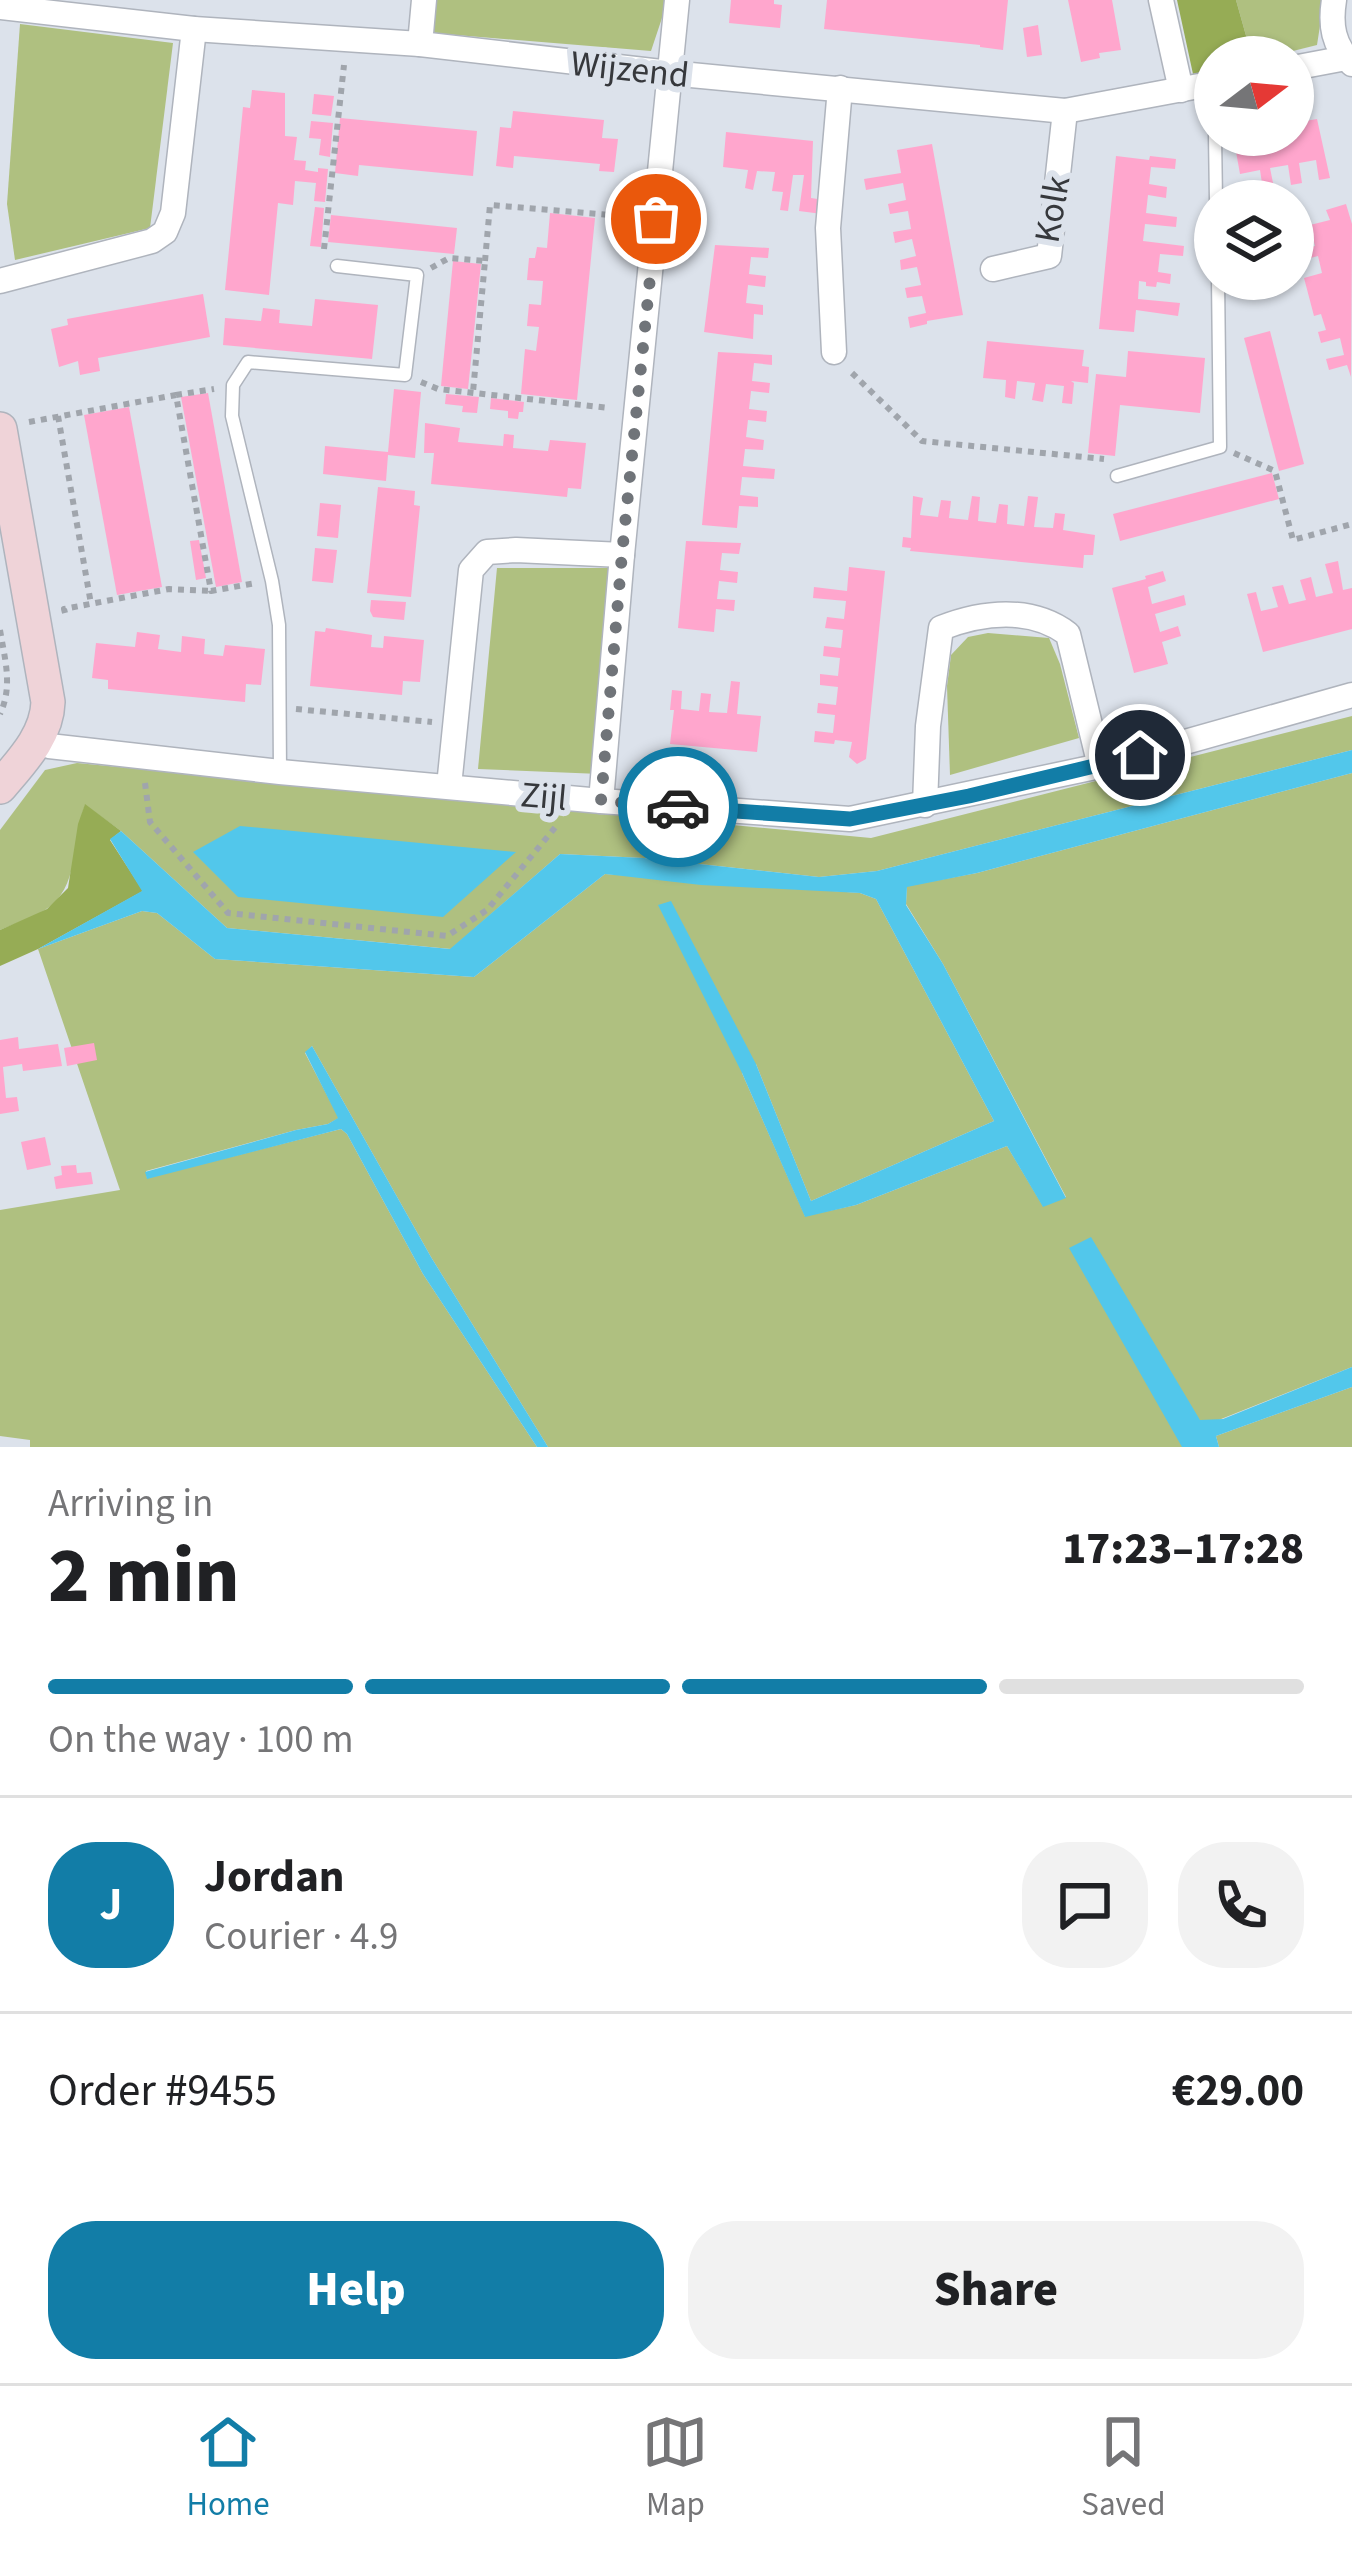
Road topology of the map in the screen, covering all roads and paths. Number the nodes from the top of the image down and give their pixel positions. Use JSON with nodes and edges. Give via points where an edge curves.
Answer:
{"nodes":[{"id":1,"x":424,"y":0,"type":"edge"},
{"id":2,"x":676,"y":0,"type":"edge"},
{"id":3,"x":1161,"y":0,"type":"edge"},
{"id":4,"x":1334,"y":0,"type":"edge"},
{"id":5,"x":0,"y":7,"type":"edge"},
{"id":6,"x":194,"y":28,"type":"junction"},
{"id":7,"x":347,"y":39,"type":"junction"},
{"id":8,"x":420,"y":44,"type":"junction"},
{"id":9,"x":1349,"y":61,"type":"edge"},
{"id":10,"x":1314,"y":65,"type":"edge"},
{"id":11,"x":670,"y":73,"type":"junction"},
{"id":12,"x":1194,"y":87,"type":"edge"},
{"id":13,"x":840,"y":88,"type":"junction"},
{"id":14,"x":1181,"y":90,"type":"junction"},
{"id":15,"x":1065,"y":111,"type":"junction"},
{"id":16,"x":656,"y":219,"type":"junction"},
{"id":17,"x":485,"y":261,"type":"junction"},
{"id":18,"x":337,"y":266,"type":"joint"},
{"id":19,"x":993,"y":269,"type":"dead end"},
{"id":20,"x":417,"y":275,"type":"junction"},
{"id":21,"x":0,"y":280,"type":"edge"},
{"id":22,"x":1218,"y":300,"type":"edge"},
{"id":23,"x":834,"y":352,"type":"joint"},
{"id":24,"x":405,"y":375,"type":"junction"},
{"id":25,"x":233,"y":385,"type":"junction"},
{"id":26,"x":473,"y":392,"type":"junction"},
{"id":27,"x":176,"y":395,"type":"junction"},
{"id":28,"x":637,"y":411,"type":"junction"},
{"id":29,"x":58,"y":416,"type":"junction"},
{"id":30,"x":10,"y":427,"type":"edge"},
{"id":31,"x":1220,"y":447,"type":"junction"},
{"id":32,"x":1117,"y":476,"type":"joint"},
{"id":33,"x":1352,"y":524,"type":"edge"},
{"id":34,"x":622,"y":554,"type":"junction"},
{"id":35,"x":272,"y":581,"type":"junction"},
{"id":36,"x":211,"y":591,"type":"junction"},
{"id":37,"x":91,"y":604,"type":"junction"},
{"id":38,"x":0,"y":630,"type":"edge"},
{"id":39,"x":68,"y":632,"type":"dead end"},
{"id":40,"x":1352,"y":695,"type":"edge"},
{"id":41,"x":280,"y":707,"type":"junction"},
{"id":42,"x":0,"y":714,"type":"edge"},
{"id":43,"x":455,"y":724,"type":"junction"},
{"id":44,"x":37,"y":739,"type":"junction"},
{"id":45,"x":141,"y":756,"type":"junction"},
{"id":46,"x":1100,"y":766,"type":"junction"},
{"id":47,"x":280,"y":772,"type":"junction"},
{"id":48,"x":0,"y":787,"type":"edge"},
{"id":49,"x":448,"y":787,"type":"junction"},
{"id":50,"x":592,"y":800,"type":"junction"},
{"id":51,"x":925,"y":805,"type":"junction"}],
"edges":[{"from":1,"to":8,"type":"street"},
{"from":2,"to":11,"type":"street"},
{"from":3,"to":14,"type":"street"},
{"from":4,"to":9,"type":"street","via":[[1330,27]]},
{"from":5,"to":6,"type":"street","name":"Wijzend"},
{"from":6,"to":7,"type":"street","name":"Wijzend"},
{"from":6,"to":21,"type":"street","via":[[165,232]]},
{"from":7,"to":8,"type":"street","name":"Wijzend"},
{"from":7,"to":18,"type":"path","via":[[324,251]]},
{"from":8,"to":11,"type":"street","name":"Wijzend"},
{"from":9,"to":10,"type":"street"},
{"from":11,"to":13,"type":"street","name":"Wijzend"},
{"from":11,"to":16,"type":"street"},
{"from":12,"to":14,"type":"street","name":"Wijzend"},
{"from":13,"to":15,"type":"street","name":"Wijzend"},
{"from":13,"to":23,"type":"street","via":[[828,228]]},
{"from":14,"to":15,"type":"street","name":"Wijzend"},
{"from":15,"to":19,"type":"street","name":"Kolk","via":[[1049,256]]},
{"from":16,"to":17,"type":"path","via":[[490,205]]},
{"from":16,"to":28,"type":"street"},
{"from":17,"to":20,"type":"path","via":[[449,258]]},
{"from":17,"to":26,"type":"path"},
{"from":18,"to":20,"type":"lane"},
{"from":20,"to":24,"type":"lane"},
{"from":22,"to":31,"type":"lane"},
{"from":23,"to":32,"type":"path","via":[[922,441],[1108,460]]},
{"from":24,"to":25,"type":"lane","via":[[248,362]]},
{"from":24,"to":26,"type":"path"},
{"from":25,"to":27,"type":"path"},
{"from":25,"to":35,"type":"lane","via":[[232,416]]},
{"from":26,"to":28,"type":"path"},
{"from":27,"to":29,"type":"path"},
{"from":27,"to":36,"type":"path"},
{"from":28,"to":34,"type":"street"},
{"from":29,"to":30,"type":"path"},
{"from":29,"to":37,"type":"path"},
{"from":30,"to":44,"type":"street","via":[[46,690]]},
{"from":31,"to":32,"type":"lane"},
{"from":31,"to":33,"type":"path","via":[[1275,471],[1293,539]]},
{"from":34,"to":43,"type":"street","via":[[487,552],[471,570]]},
{"from":34,"to":50,"type":"street"},
{"from":35,"to":36,"type":"path"},
{"from":35,"to":41,"type":"lane"},
{"from":36,"to":37,"type":"path","via":[[169,589]]},
{"from":37,"to":39,"type":"path","via":[[64,609]]},
{"from":38,"to":42,"type":"path","via":[[9,682]]},
{"from":40,"to":46,"type":"street","name":"Zijl"},
{"from":41,"to":43,"type":"path"},
{"from":41,"to":47,"type":"lane"},
{"from":43,"to":49,"type":"street"},
{"from":44,"to":45,"type":"street","name":"Zijl"},
{"from":44,"to":48,"type":"street"},
{"from":45,"to":47,"type":"street","name":"Zijl"},
{"from":45,"to":50,"type":"path","via":[[150,822],[228,913],[425,934],[447,936],[487,910],[544,839]]},
{"from":46,"to":51,"type":"street","name":"Zijl"},
{"from":46,"to":51,"type":"street","via":[[1068,634],[1036,617],[965,619],[941,628]]},
{"from":47,"to":49,"type":"street","name":"Zijl"},
{"from":49,"to":50,"type":"street","name":"Zijl"},
{"from":50,"to":51,"type":"street","name":"Zijl","via":[[850,819]]}]}
